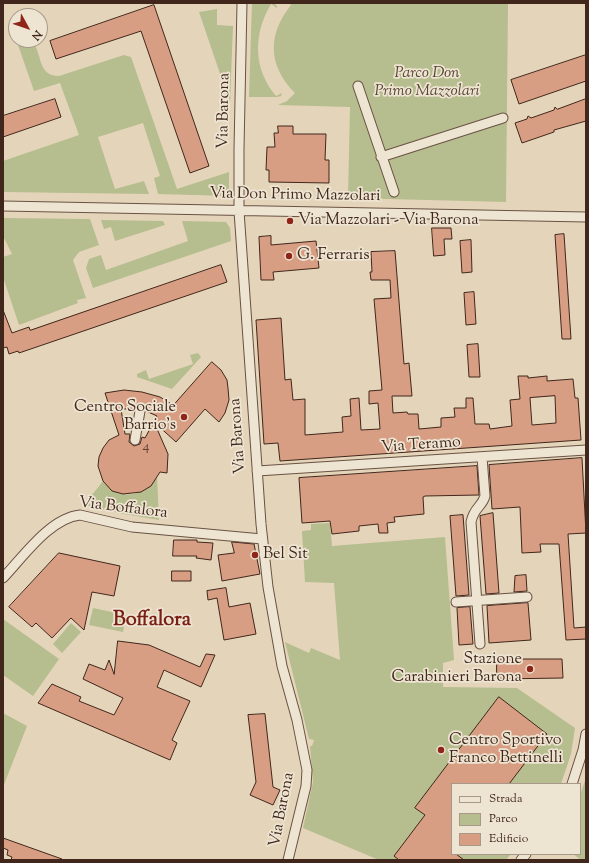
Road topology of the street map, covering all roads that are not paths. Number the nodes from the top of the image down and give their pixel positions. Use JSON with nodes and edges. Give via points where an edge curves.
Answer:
{"nodes":[{"id":1,"x":242,"y":3,"type":"edge"},
{"id":2,"x":358,"y":86,"type":"dead end"},
{"id":3,"x":504,"y":118,"type":"dead end"},
{"id":4,"x":381,"y":157,"type":"junction"},
{"id":5,"x":394,"y":192,"type":"dead end"},
{"id":6,"x":3,"y":206,"type":"edge"},
{"id":7,"x":239,"y":211,"type":"junction"},
{"id":8,"x":586,"y":217,"type":"edge"},
{"id":9,"x":140,"y":411,"type":"dead end"},
{"id":10,"x":135,"y":440,"type":"dead end"},
{"id":11,"x":586,"y":450,"type":"edge"},
{"id":12,"x":482,"y":457,"type":"junction"},
{"id":13,"x":257,"y":471,"type":"junction"},
{"id":14,"x":262,"y":539,"type":"junction"},
{"id":15,"x":3,"y":578,"type":"edge"},
{"id":16,"x":527,"y":597,"type":"dead end"},
{"id":17,"x":477,"y":601,"type":"junction"},
{"id":18,"x":456,"y":602,"type":"dead end"},
{"id":19,"x":480,"y":644,"type":"dead end"},
{"id":20,"x":586,"y":734,"type":"edge"},
{"id":21,"x":572,"y":783,"type":"edge"},
{"id":22,"x":288,"y":860,"type":"edge"}],
"edges":[{"from":1,"to":7,"type":"street","name":"Via Barona"},
{"from":2,"to":4,"type":"street"},
{"from":3,"to":4,"type":"street"},
{"from":4,"to":5,"type":"street"},
{"from":6,"to":7,"type":"street","name":"Via Don Primo Mazzolari"},
{"from":7,"to":8,"type":"street","name":"Via Don Primo Mazzolari"},
{"from":7,"to":13,"type":"street","name":"Via Barona"},
{"from":9,"to":10,"type":"street"},
{"from":11,"to":12,"type":"street","name":"Via Teramo"},
{"from":12,"to":13,"type":"street","name":"Via Teramo"},
{"from":12,"to":17,"type":"street","via":[[486,496],[473,512],[471,522]]},
{"from":13,"to":14,"type":"street","name":"Via Barona"},
{"from":14,"to":15,"type":"street","name":"Via Boffalora","via":[[152,529],[71,516],[52,527]]},
{"from":14,"to":22,"type":"street","name":"Via Barona","via":[[282,666],[307,770],[306,786]]},
{"from":16,"to":17,"type":"street"},
{"from":17,"to":18,"type":"street"},
{"from":17,"to":19,"type":"street"},
{"from":20,"to":21,"type":"street"}]}
